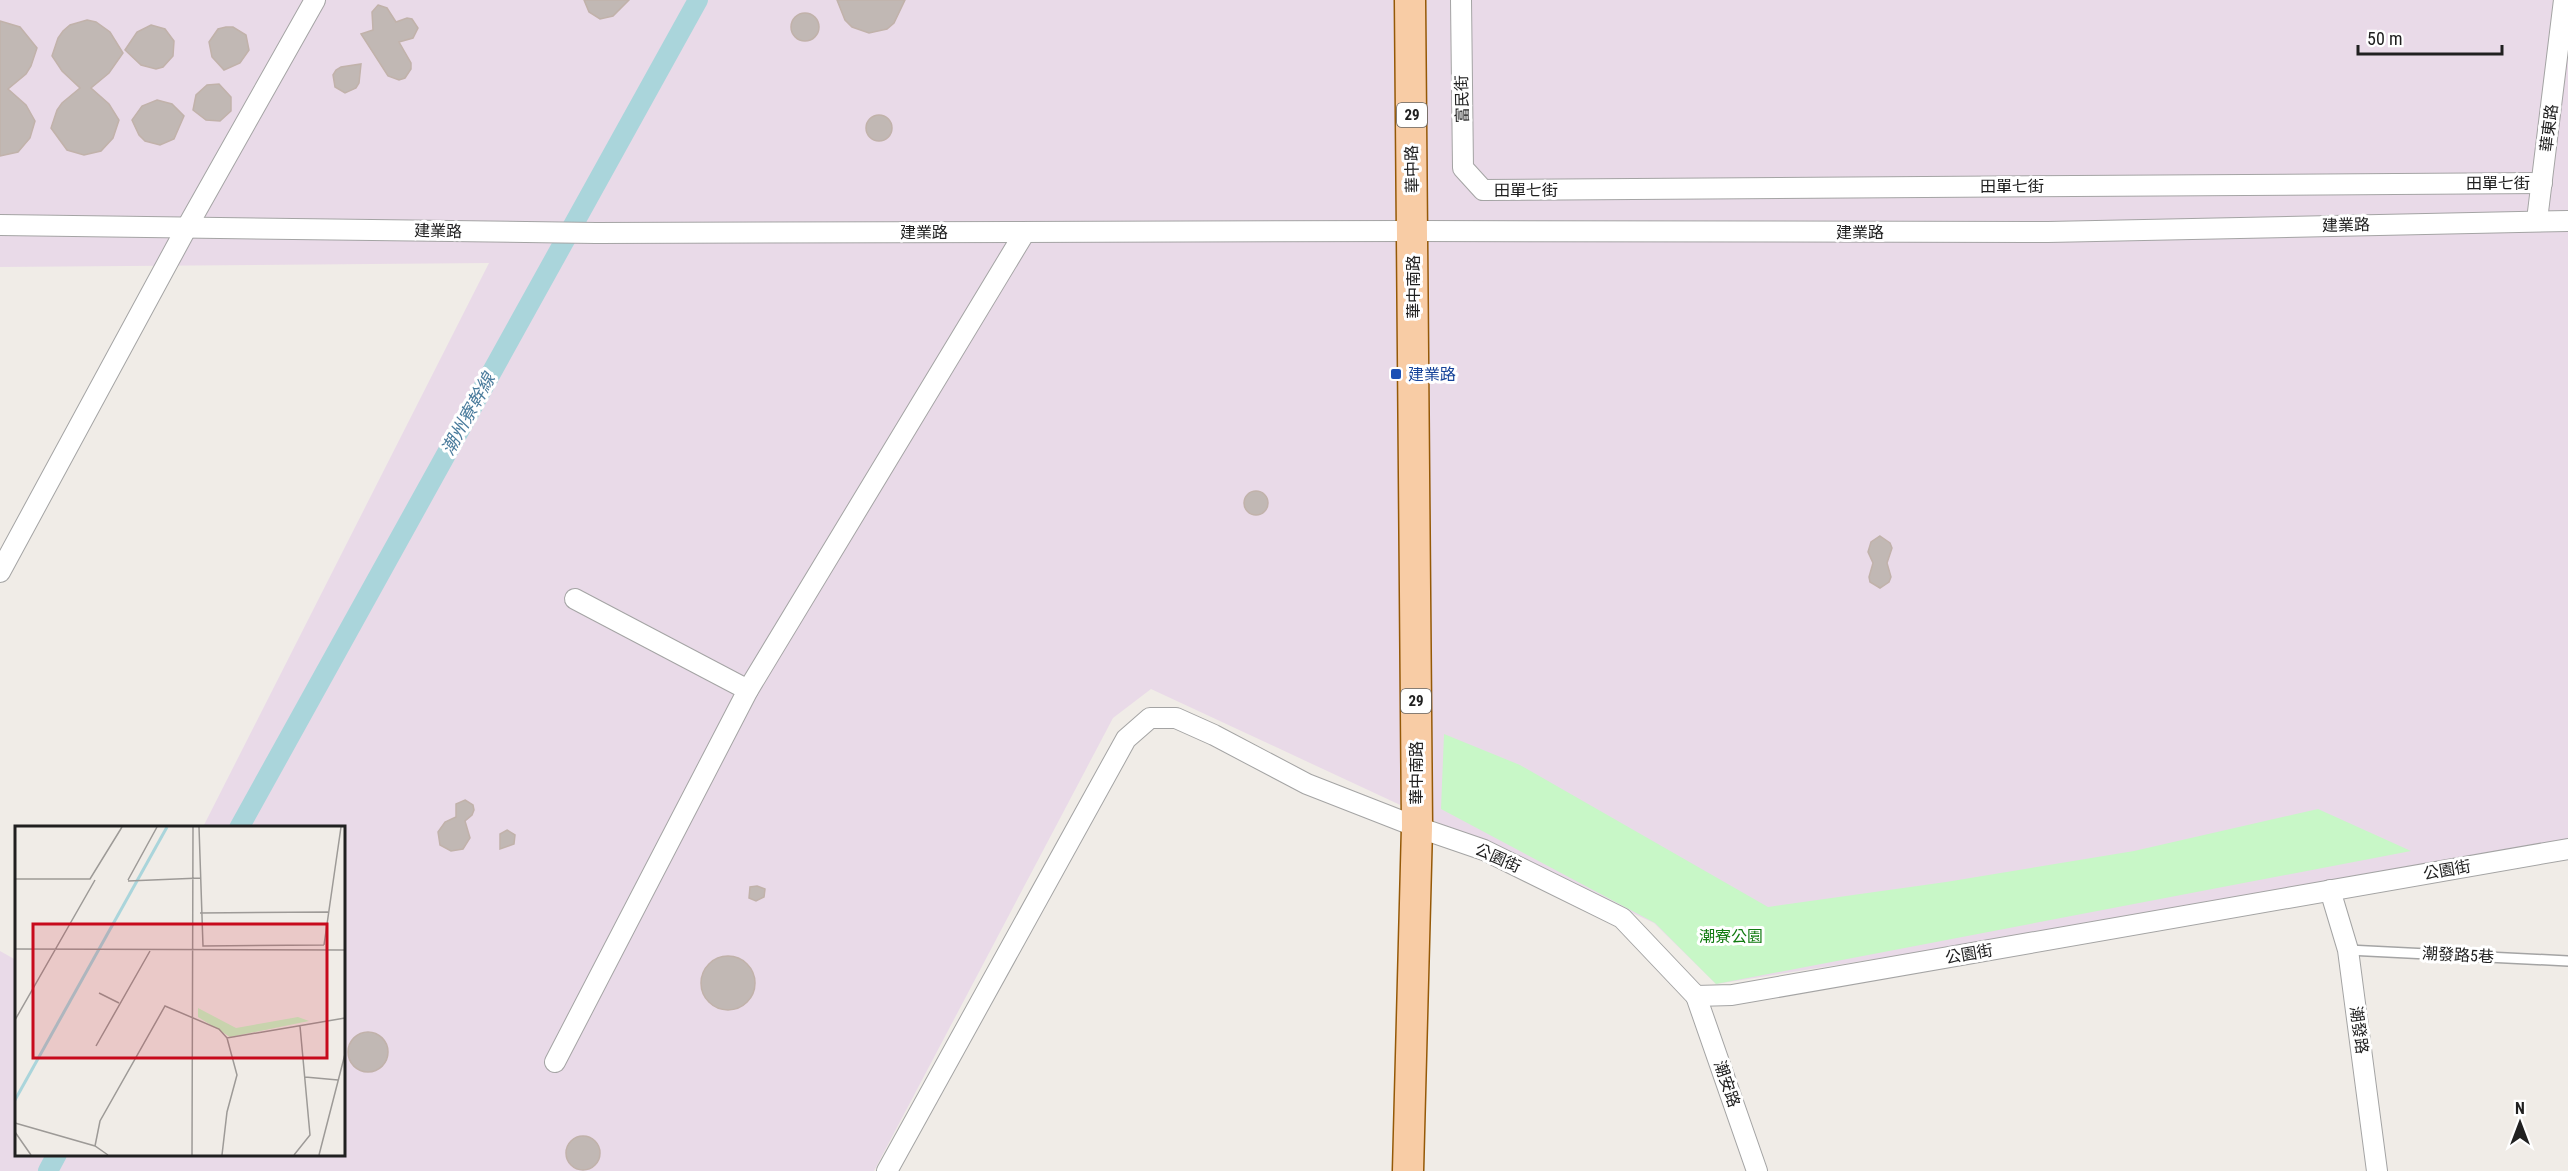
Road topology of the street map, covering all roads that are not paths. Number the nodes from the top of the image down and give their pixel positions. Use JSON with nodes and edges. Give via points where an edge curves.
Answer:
{"nodes":[{"id":1,"x":315,"y":0,"type":"edge"},
{"id":2,"x":1410,"y":0,"type":"edge"},
{"id":3,"x":1461,"y":0,"type":"edge"},
{"id":4,"x":2565,"y":0,"type":"edge"},
{"id":5,"x":2542,"y":183,"type":"junction"},
{"id":6,"x":1483,"y":190,"type":"joint"},
{"id":7,"x":2537,"y":220,"type":"junction"},
{"id":8,"x":2568,"y":221,"type":"edge"},
{"id":9,"x":0,"y":225,"type":"edge"},
{"id":10,"x":187,"y":227,"type":"junction"},
{"id":11,"x":1413,"y":231,"type":"junction"},
{"id":12,"x":1025,"y":232,"type":"junction"},
{"id":13,"x":0,"y":572,"type":"edge"},
{"id":14,"x":575,"y":599,"type":"dead end"},
{"id":15,"x":748,"y":690,"type":"junction"},
{"id":16,"x":1417,"y":827,"type":"junction"},
{"id":17,"x":2568,"y":849,"type":"edge"},
{"id":18,"x":2330,"y":890,"type":"junction"},
{"id":19,"x":2348,"y":950,"type":"junction"},
{"id":20,"x":2568,"y":961,"type":"edge"},
{"id":21,"x":1696,"y":996,"type":"junction"},
{"id":22,"x":555,"y":1062,"type":"dead end"},
{"id":23,"x":887,"y":1171,"type":"edge"},
{"id":24,"x":1408,"y":1171,"type":"edge"},
{"id":25,"x":1757,"y":1171,"type":"edge"},
{"id":26,"x":2377,"y":1171,"type":"edge"}],
"edges":[{"from":1,"to":10,"type":"street"},
{"from":2,"to":11,"type":"main road","name":"華中路","number":"29"},
{"from":3,"to":6,"type":"street","name":"富民街","via":[[1463,168]]},
{"from":4,"to":5,"type":"street","name":"華東路"},
{"from":5,"to":6,"type":"street","name":"田單七街"},
{"from":5,"to":7,"type":"street","name":"華東路"},
{"from":7,"to":8,"type":"street","name":"建業路"},
{"from":7,"to":11,"type":"street","name":"建業路","via":[[2048,232]]},
{"from":9,"to":10,"type":"street","name":"建業路"},
{"from":10,"to":12,"type":"street","name":"建業路","via":[[596,233]]},
{"from":10,"to":13,"type":"street"},
{"from":11,"to":12,"type":"street","name":"建業路"},
{"from":11,"to":16,"type":"main road","name":"華中南路","number":"29"},
{"from":12,"to":15,"type":"street"},
{"from":14,"to":15,"type":"street"},
{"from":15,"to":22,"type":"street"},
{"from":16,"to":21,"type":"street","name":"公園街","via":[[1484,850],[1622,918]]},
{"from":16,"to":23,"type":"street","name":"公園街","via":[[1307,784],[1176,718],[1150,718],[1126,739]]},
{"from":16,"to":24,"type":"main road","name":"華中南路","number":"29"},
{"from":17,"to":18,"type":"street","name":"公園街"},
{"from":18,"to":19,"type":"street","name":"潮發路"},
{"from":18,"to":21,"type":"street","name":"公園街","via":[[1732,995]]},
{"from":19,"to":20,"type":"lane","name":"潮發路5巷"},
{"from":19,"to":26,"type":"street","name":"潮發路"},
{"from":21,"to":25,"type":"street","name":"潮安路"}]}
